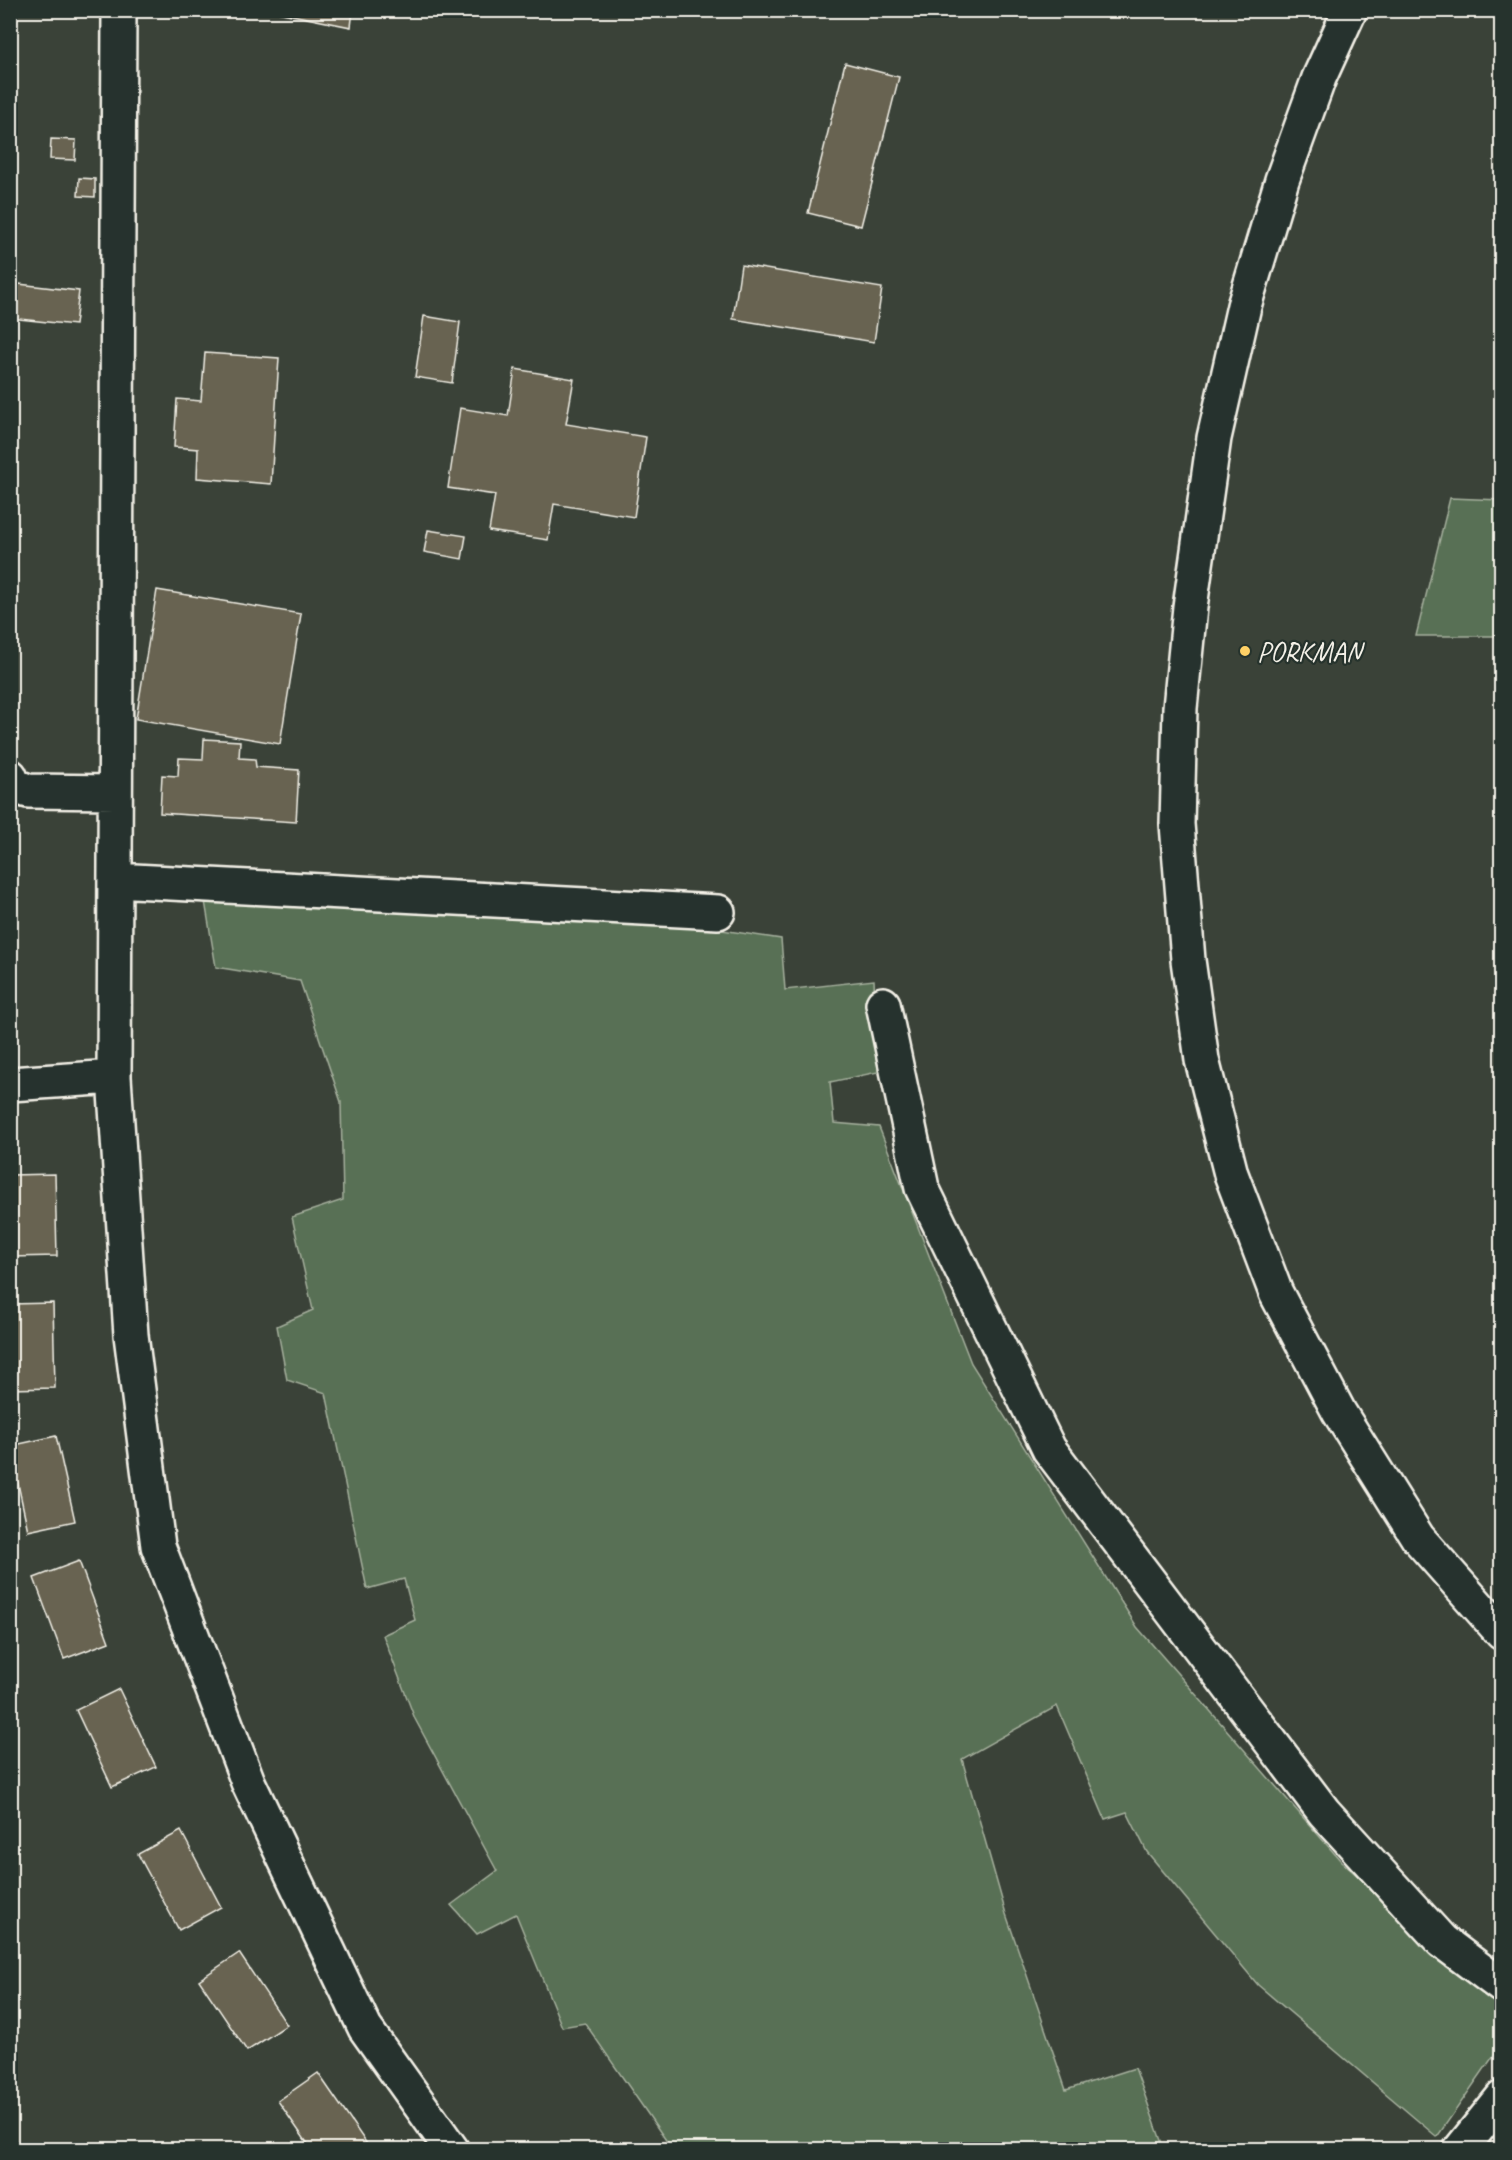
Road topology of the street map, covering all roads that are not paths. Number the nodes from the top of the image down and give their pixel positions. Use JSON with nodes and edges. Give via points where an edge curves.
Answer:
{"nodes":[{"id":1,"x":119,"y":10,"type":"edge"},
{"id":2,"x":1350,"y":10,"type":"edge"},
{"id":3,"x":10,"y":776,"type":"edge"},
{"id":4,"x":116,"y":792,"type":"junction"},
{"id":5,"x":115,"y":880,"type":"junction"},
{"id":6,"x":718,"y":912,"type":"dead end"},
{"id":7,"x":882,"y":1004,"type":"dead end"},
{"id":8,"x":114,"y":1077,"type":"junction"},
{"id":9,"x":10,"y":1084,"type":"edge"},
{"id":10,"x":1502,"y":1633,"type":"edge"},
{"id":11,"x":1502,"y":1986,"type":"edge"},
{"id":12,"x":1502,"y":2098,"type":"edge"},
{"id":13,"x":452,"y":2150,"type":"edge"},
{"id":14,"x":1460,"y":2150,"type":"edge"}],
"edges":[{"from":1,"to":4,"type":"street"},
{"from":2,"to":10,"type":"street","via":[[1319,78],[1282,180],[1244,306],[1214,438],[1180,708],[1177,824],[1188,960],[1202,1060],[1231,1174],[1276,1293],[1339,1412],[1418,1538]]},
{"from":3,"to":4,"type":"street","via":[[13,785],[28,791]]},
{"from":4,"to":5,"type":"street"},
{"from":5,"to":6,"type":"street"},
{"from":5,"to":8,"type":"street"},
{"from":7,"to":11,"type":"street","via":[[922,1188],[1049,1449],[1324,1812],[1442,1941]]},
{"from":8,"to":9,"type":"street"},
{"from":8,"to":13,"type":"street","via":[[130,1335],[158,1546],[248,1782],[365,2028]]},
{"from":12,"to":14,"type":"street"}]}
